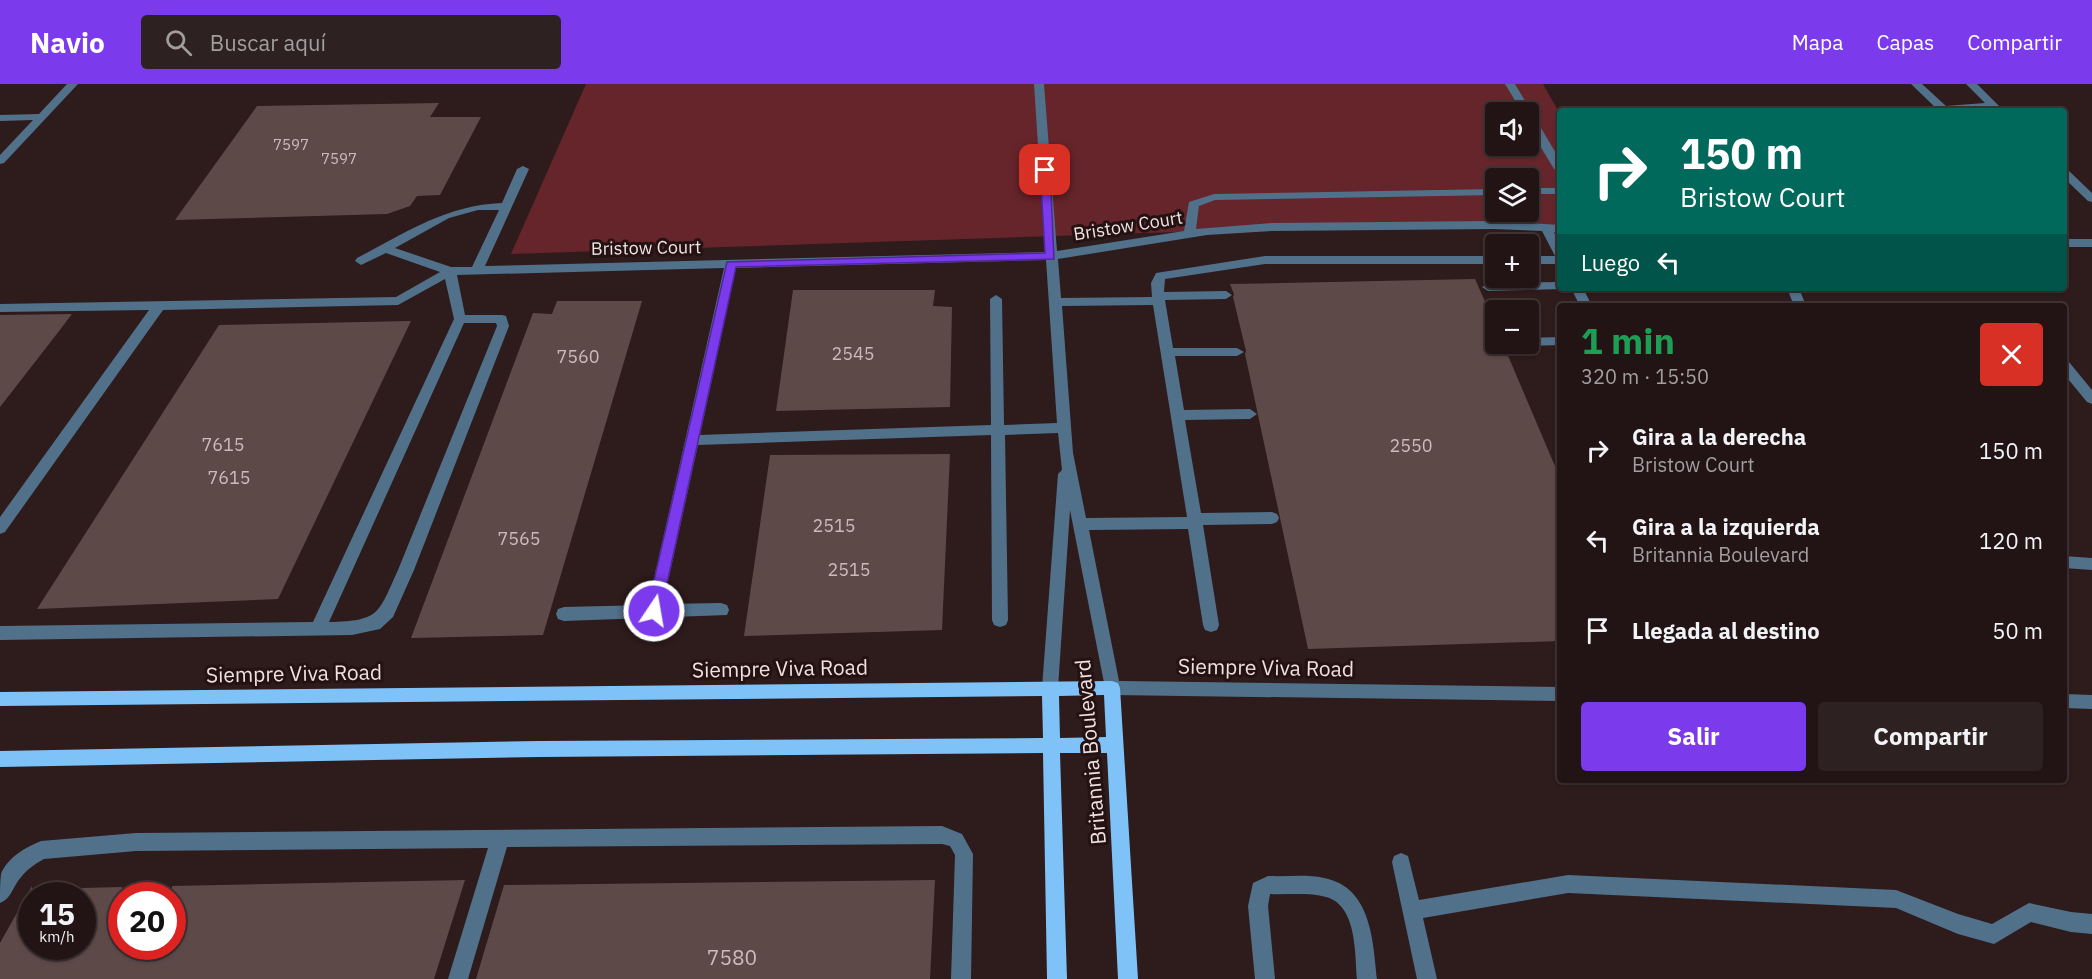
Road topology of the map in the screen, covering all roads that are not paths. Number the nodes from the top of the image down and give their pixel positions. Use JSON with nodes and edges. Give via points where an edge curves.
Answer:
{"nodes":[{"id":1,"x":74,"y":84,"type":"edge"},
{"id":2,"x":1040,"y":84,"type":"edge"},
{"id":3,"x":1510,"y":84,"type":"edge"},
{"id":4,"x":1916,"y":84,"type":"edge"},
{"id":5,"x":1971,"y":84,"type":"edge"},
{"id":6,"x":1521,"y":102,"type":"edge"},
{"id":7,"x":1942,"y":108,"type":"edge"},
{"id":8,"x":1996,"y":108,"type":"edge"},
{"id":9,"x":42,"y":117,"type":"junction"},
{"id":10,"x":0,"y":118,"type":"edge"},
{"id":11,"x":1539,"y":133,"type":"edge"},
{"id":12,"x":0,"y":161,"type":"edge"},
{"id":13,"x":1557,"y":164,"type":"edge"},
{"id":14,"x":523,"y":169,"type":"dead end"},
{"id":15,"x":2067,"y":175,"type":"edge"},
{"id":16,"x":1539,"y":191,"type":"edge"},
{"id":17,"x":1557,"y":191,"type":"edge"},
{"id":18,"x":1485,"y":192,"type":"edge"},
{"id":19,"x":2092,"y":199,"type":"edge"},
{"id":20,"x":506,"y":206,"type":"junction"},
{"id":21,"x":1546,"y":228,"type":"junction"},
{"id":22,"x":1557,"y":229,"type":"edge"},
{"id":23,"x":1190,"y":234,"type":"junction"},
{"id":24,"x":2067,"y":243,"type":"edge"},
{"id":25,"x":2092,"y":243,"type":"edge"},
{"id":26,"x":384,"y":248,"type":"junction"},
{"id":27,"x":1557,"y":249,"type":"edge"},
{"id":28,"x":1050,"y":256,"type":"junction"},
{"id":29,"x":1485,"y":260,"type":"edge"},
{"id":30,"x":1539,"y":260,"type":"edge"},
{"id":31,"x":1557,"y":260,"type":"edge"},
{"id":32,"x":361,"y":261,"type":"dead end"},
{"id":33,"x":731,"y":264,"type":"junction"},
{"id":34,"x":450,"y":270,"type":"junction"},
{"id":35,"x":477,"y":270,"type":"junction"},
{"id":36,"x":1539,"y":286,"type":"edge"},
{"id":37,"x":1557,"y":286,"type":"edge"},
{"id":38,"x":1226,"y":295,"type":"dead end"},
{"id":39,"x":1159,"y":298,"type":"junction"},
{"id":40,"x":996,"y":299,"type":"dead end"},
{"id":41,"x":1054,"y":302,"type":"junction"},
{"id":42,"x":159,"y":306,"type":"junction"},
{"id":43,"x":0,"y":308,"type":"edge"},
{"id":44,"x":460,"y":318,"type":"junction"},
{"id":45,"x":1557,"y":341,"type":"edge"},
{"id":46,"x":1539,"y":342,"type":"edge"},
{"id":47,"x":1168,"y":352,"type":"junction"},
{"id":48,"x":1238,"y":352,"type":"dead end"},
{"id":49,"x":2067,"y":370,"type":"edge"},
{"id":50,"x":2092,"y":399,"type":"edge"},
{"id":51,"x":1250,"y":414,"type":"dead end"},
{"id":52,"x":1178,"y":415,"type":"junction"},
{"id":53,"x":1064,"y":428,"type":"junction"},
{"id":54,"x":998,"y":431,"type":"junction"},
{"id":55,"x":692,"y":440,"type":"junction"},
{"id":56,"x":1066,"y":453,"type":"junction"},
{"id":57,"x":1272,"y":518,"type":"dead end"},
{"id":58,"x":1195,"y":521,"type":"junction"},
{"id":59,"x":1080,"y":524,"type":"junction"},
{"id":60,"x":0,"y":528,"type":"edge"},
{"id":61,"x":2067,"y":562,"type":"edge"},
{"id":62,"x":2092,"y":564,"type":"edge"},
{"id":63,"x":721,"y":609,"type":"dead end"},
{"id":64,"x":654,"y":611,"type":"junction"},
{"id":65,"x":564,"y":614,"type":"dead end"},
{"id":66,"x":1000,"y":620,"type":"dead end"},
{"id":67,"x":1211,"y":625,"type":"dead end"},
{"id":68,"x":318,"y":628,"type":"junction"},
{"id":69,"x":0,"y":633,"type":"edge"},
{"id":70,"x":1050,"y":688,"type":"junction"},
{"id":71,"x":1112,"y":688,"type":"junction"},
{"id":72,"x":1557,"y":694,"type":"edge"},
{"id":73,"x":0,"y":699,"type":"edge"},
{"id":74,"x":2067,"y":701,"type":"edge"},
{"id":75,"x":2092,"y":702,"type":"edge"},
{"id":76,"x":1116,"y":745,"type":"junction"},
{"id":77,"x":1052,"y":747,"type":"junction"},
{"id":78,"x":0,"y":759,"type":"edge"},
{"id":79,"x":500,"y":839,"type":"junction"},
{"id":80,"x":1401,"y":862,"type":"dead end"},
{"id":81,"x":0,"y":894,"type":"edge"},
{"id":82,"x":1412,"y":911,"type":"junction"},
{"id":83,"x":2092,"y":924,"type":"edge"},
{"id":84,"x":458,"y":979,"type":"edge"},
{"id":85,"x":961,"y":979,"type":"edge"},
{"id":86,"x":1057,"y":979,"type":"edge"},
{"id":87,"x":1128,"y":979,"type":"edge"},
{"id":88,"x":1265,"y":979,"type":"edge"},
{"id":89,"x":1367,"y":979,"type":"edge"},
{"id":90,"x":1427,"y":979,"type":"edge"}],
"edges":[{"from":1,"to":9,"type":"street"},
{"from":2,"to":28,"type":"street","name":"Britannia Boulevard"},
{"from":3,"to":6,"type":"street"},
{"from":4,"to":7,"type":"street"},
{"from":5,"to":8,"type":"street"},
{"from":9,"to":10,"type":"street"},
{"from":9,"to":12,"type":"street"},
{"from":11,"to":13,"type":"street"},
{"from":14,"to":20,"type":"street"},
{"from":15,"to":19,"type":"street"},
{"from":16,"to":17,"type":"street"},
{"from":18,"to":23,"type":"street","via":[[1214,197],[1193,204]]},
{"from":20,"to":26,"type":"street","via":[[477,207],[445,216]]},
{"from":20,"to":35,"type":"street"},
{"from":21,"to":22,"type":"street","name":"Bristow Court"},
{"from":21,"to":23,"type":"street","name":"Bristow Court","via":[[1272,227]]},
{"from":21,"to":27,"type":"street"},
{"from":23,"to":28,"type":"street","name":"Bristow Court"},
{"from":24,"to":25,"type":"street"},
{"from":26,"to":32,"type":"street"},
{"from":26,"to":34,"type":"street"},
{"from":28,"to":33,"type":"street","name":"Bristow Court"},
{"from":28,"to":41,"type":"street","name":"Britannia Boulevard"},
{"from":29,"to":39,"type":"street","via":[[1265,260],[1160,276]]},
{"from":30,"to":31,"type":"street"},
{"from":33,"to":35,"type":"street","name":"Bristow Court"},
{"from":33,"to":55,"type":"street"},
{"from":34,"to":35,"type":"street","name":"Bristow Court"},
{"from":34,"to":42,"type":"street","via":[[398,301]]},
{"from":34,"to":44,"type":"street"},
{"from":36,"to":37,"type":"street"},
{"from":38,"to":39,"type":"street"},
{"from":39,"to":41,"type":"street"},
{"from":39,"to":47,"type":"street"},
{"from":40,"to":54,"type":"street"},
{"from":41,"to":53,"type":"street","name":"Britannia Boulevard"},
{"from":42,"to":43,"type":"street"},
{"from":42,"to":60,"type":"street"},
{"from":44,"to":68,"type":"street"},
{"from":44,"to":68,"type":"street","via":[[502,319],[503,326],[387,612],[374,624]]},
{"from":45,"to":46,"type":"street"},
{"from":47,"to":48,"type":"street"},
{"from":47,"to":52,"type":"street"},
{"from":49,"to":50,"type":"street"},
{"from":51,"to":52,"type":"street"},
{"from":52,"to":58,"type":"street"},
{"from":53,"to":54,"type":"street"},
{"from":53,"to":56,"type":"street","name":"Britannia Boulevard"},
{"from":54,"to":55,"type":"street"},
{"from":54,"to":66,"type":"street"},
{"from":55,"to":64,"type":"street"},
{"from":56,"to":59,"type":"street","name":"Britannia Boulevard"},
{"from":56,"to":70,"type":"street","name":"Britannia Boulevard"},
{"from":57,"to":58,"type":"street"},
{"from":58,"to":59,"type":"street"},
{"from":58,"to":67,"type":"street"},
{"from":59,"to":71,"type":"street","name":"Britannia Boulevard"},
{"from":61,"to":62,"type":"street"},
{"from":63,"to":64,"type":"street"},
{"from":64,"to":65,"type":"street"},
{"from":68,"to":69,"type":"street"},
{"from":70,"to":71,"type":"main road","name":"Siempre Viva Road"},
{"from":70,"to":73,"type":"main road","name":"Siempre Viva Road"},
{"from":70,"to":77,"type":"main road","name":"Britannia Boulevard"},
{"from":71,"to":72,"type":"street","name":"Siempre Viva Road"},
{"from":71,"to":76,"type":"main road","name":"Britannia Boulevard"},
{"from":74,"to":75,"type":"street"},
{"from":76,"to":77,"type":"main road"},
{"from":76,"to":87,"type":"main road","name":"Britannia Boulevard"},
{"from":77,"to":78,"type":"main road","via":[[539,749]]},
{"from":77,"to":86,"type":"main road","name":"Britannia Boulevard"},
{"from":79,"to":81,"type":"street","via":[[136,842],[41,850],[24,860]]},
{"from":79,"to":84,"type":"street"},
{"from":79,"to":85,"type":"street","via":[[942,835],[956,840],[964,854]]},
{"from":80,"to":82,"type":"street"},
{"from":82,"to":83,"type":"street","via":[[1568,884],[1896,899],[1994,934],[2030,912]]},
{"from":82,"to":90,"type":"street"},
{"from":88,"to":89,"type":"street","via":[[1258,906],[1260,890],[1268,885],[1325,887],[1352,902]]}]}
